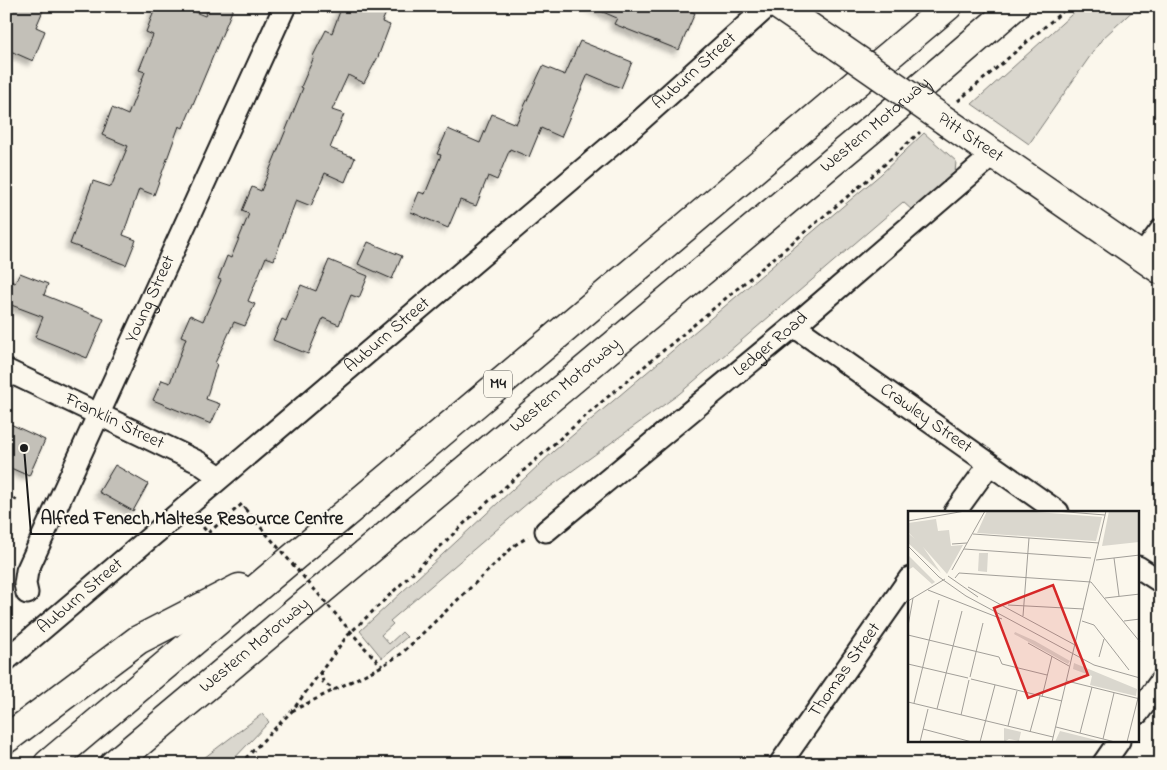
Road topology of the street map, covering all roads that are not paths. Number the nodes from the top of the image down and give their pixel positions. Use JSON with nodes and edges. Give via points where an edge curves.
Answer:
{"nodes":[{"id":1,"x":285,"y":6,"type":"edge"},
{"id":2,"x":768,"y":6,"type":"edge"},
{"id":3,"x":780,"y":6,"type":"edge"},
{"id":4,"x":948,"y":6,"type":"edge"},
{"id":5,"x":1015,"y":6,"type":"edge"},
{"id":6,"x":994,"y":154,"type":"junction"},
{"id":7,"x":1161,"y":230,"type":"edge"},
{"id":8,"x":1151,"y":264,"type":"edge"},
{"id":9,"x":794,"y":326,"type":"junction"},
{"id":10,"x":6,"y":370,"type":"edge"},
{"id":11,"x":100,"y":413,"type":"junction"},
{"id":12,"x":988,"y":465,"type":"junction"},
{"id":13,"x":220,"y":477,"type":"junction"},
{"id":14,"x":956,"y":511,"type":"edge"},
{"id":15,"x":1057,"y":511,"type":"edge"},
{"id":16,"x":546,"y":531,"type":"road end"},
{"id":17,"x":283,"y":566,"type":"junction"},
{"id":18,"x":1140,"y":568,"type":"edge"},
{"id":19,"x":908,"y":581,"type":"edge"},
{"id":20,"x":1161,"y":582,"type":"edge"},
{"id":21,"x":27,"y":593,"type":"dead end"},
{"id":22,"x":6,"y":660,"type":"edge"},
{"id":23,"x":1161,"y":681,"type":"edge"},
{"id":24,"x":1140,"y":710,"type":"edge"},
{"id":25,"x":160,"y":725,"type":"junction"},
{"id":26,"x":6,"y":738,"type":"edge"},
{"id":27,"x":1118,"y":742,"type":"edge"},
{"id":28,"x":48,"y":764,"type":"edge"},
{"id":29,"x":114,"y":764,"type":"edge"},
{"id":30,"x":128,"y":764,"type":"edge"},
{"id":31,"x":780,"y":764,"type":"edge"},
{"id":32,"x":1103,"y":764,"type":"edge"}],
"edges":[{"from":1,"to":11,"type":"street","name":"Young Street"},
{"from":2,"to":13,"type":"street","name":"Auburn Street","via":[[626,134]]},
{"from":3,"to":6,"type":"main road","name":"Pitt Street","bridge":true,"via":[[839,47],[952,111]]},
{"from":4,"to":17,"type":"main road","number":"M4"},
{"from":5,"to":25,"type":"main road","name":"Western Motorway","number":"M4"},
{"from":6,"to":8,"type":"main road","name":"Pitt Street"},
{"from":6,"to":9,"type":"street","name":"Ledger Road"},
{"from":7,"to":8,"type":"street"},
{"from":9,"to":12,"type":"street","name":"Crawley Street"},
{"from":9,"to":16,"type":"street","name":"Ledger Road"},
{"from":10,"to":11,"type":"street","name":"Franklin Street"},
{"from":11,"to":13,"type":"street","name":"Franklin Street","via":[[198,462]]},
{"from":11,"to":21,"type":"street","name":"Young Street","via":[[27,571]]},
{"from":12,"to":14,"type":"street"},
{"from":12,"to":15,"type":"street","name":"Crawley Street"},
{"from":13,"to":22,"type":"street","name":"Auburn Street"},
{"from":17,"to":26,"type":"main road","via":[[138,640]]},
{"from":17,"to":28,"type":"main road","number":"M4"},
{"from":18,"to":20,"type":"street"},
{"from":19,"to":31,"type":"street","name":"Thomas Street"},
{"from":23,"to":24,"type":"street"},
{"from":25,"to":29,"type":"main road","name":"Western Motorway","number":"M4"},
{"from":25,"to":30,"type":"main road","number":"M4"},
{"from":27,"to":32,"type":"street"}]}
